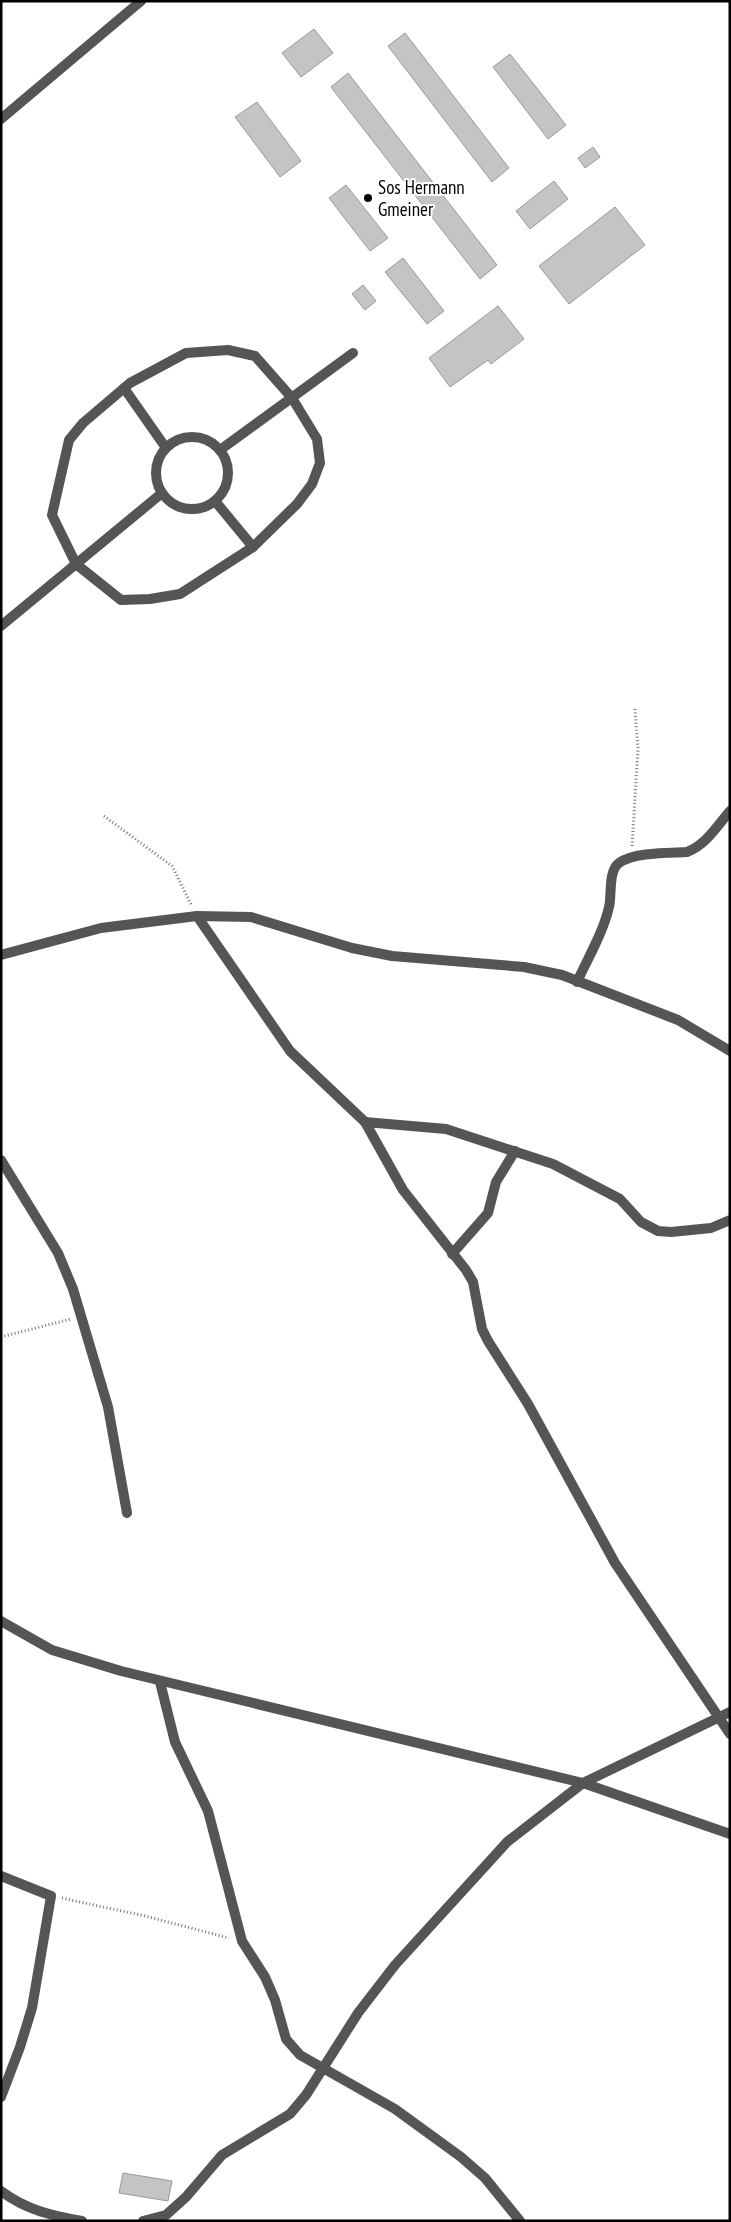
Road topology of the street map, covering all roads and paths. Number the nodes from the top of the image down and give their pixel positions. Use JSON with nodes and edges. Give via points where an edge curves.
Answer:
{"nodes":[{"id":1,"x":136,"y":3,"type":"edge"},
{"id":2,"x":2,"y":117,"type":"edge"},
{"id":3,"x":354,"y":353,"type":"dead end"},
{"id":4,"x":124,"y":388,"type":"junction"},
{"id":5,"x":292,"y":398,"type":"junction"},
{"id":6,"x":166,"y":448,"type":"junction"},
{"id":7,"x":220,"y":450,"type":"junction"},
{"id":8,"x":162,"y":493,"type":"junction"},
{"id":9,"x":215,"y":501,"type":"junction"},
{"id":10,"x":253,"y":547,"type":"junction"},
{"id":11,"x":76,"y":564,"type":"junction"},
{"id":12,"x":1,"y":626,"type":"edge"},
{"id":13,"x":635,"y":709,"type":"dead end"},
{"id":14,"x":730,"y":811,"type":"edge"},
{"id":15,"x":104,"y":816,"type":"dead end"},
{"id":16,"x":631,"y":857,"type":"junction"},
{"id":17,"x":197,"y":916,"type":"junction"},
{"id":18,"x":1,"y":955,"type":"edge"},
{"id":19,"x":577,"y":982,"type":"junction"},
{"id":20,"x":730,"y":1051,"type":"edge"},
{"id":21,"x":365,"y":1122,"type":"junction"},
{"id":22,"x":515,"y":1152,"type":"junction"},
{"id":23,"x":1,"y":1160,"type":"edge"},
{"id":24,"x":730,"y":1220,"type":"edge"},
{"id":25,"x":452,"y":1254,"type":"junction"},
{"id":26,"x":80,"y":1316,"type":"junction"},
{"id":27,"x":1,"y":1337,"type":"edge"},
{"id":28,"x":127,"y":1513,"type":"dead end"},
{"id":29,"x":1,"y":1621,"type":"edge"},
{"id":30,"x":160,"y":1682,"type":"junction"},
{"id":31,"x":730,"y":1712,"type":"edge"},
{"id":32,"x":718,"y":1716,"type":"junction"},
{"id":33,"x":730,"y":1734,"type":"edge"},
{"id":34,"x":583,"y":1783,"type":"junction"},
{"id":35,"x":730,"y":1834,"type":"edge"},
{"id":36,"x":1,"y":1876,"type":"edge"},
{"id":37,"x":51,"y":1896,"type":"junction"},
{"id":38,"x":242,"y":1941,"type":"junction"},
{"id":39,"x":322,"y":2068,"type":"junction"},
{"id":40,"x":1,"y":2096,"type":"edge"},
{"id":41,"x":1,"y":2191,"type":"edge"},
{"id":42,"x":82,"y":2221,"type":"edge"},
{"id":43,"x":144,"y":2221,"type":"edge"},
{"id":44,"x":520,"y":2221,"type":"edge"}],
"edges":[{"from":1,"to":2,"type":"street"},
{"from":3,"to":5,"type":"street"},
{"from":4,"to":5,"type":"street","via":[[186,353],[228,350],[255,356]]},
{"from":4,"to":6,"type":"street"},
{"from":4,"to":11,"type":"street","via":[[83,423],[69,440],[52,515]]},
{"from":5,"to":7,"type":"street"},
{"from":5,"to":10,"type":"street","via":[[317,439],[320,463],[312,484],[297,504]]},
{"from":6,"to":7,"type":"street","via":[[176,441],[200,438]]},
{"from":6,"to":8,"type":"street","via":[[156,469]]},
{"from":7,"to":9,"type":"street","via":[[226,460],[228,476]]},
{"from":8,"to":9,"type":"street","via":[[171,502],[193,509]]},
{"from":8,"to":11,"type":"street"},
{"from":9,"to":10,"type":"street"},
{"from":10,"to":11,"type":"street","via":[[180,594],[150,599],[121,600]]},
{"from":11,"to":12,"type":"street"},
{"from":13,"to":16,"type":"path","via":[[638,749]]},
{"from":14,"to":16,"type":"street","via":[[696,849]]},
{"from":15,"to":17,"type":"path","via":[[172,866]]},
{"from":16,"to":19,"type":"street","via":[[620,862],[614,870],[604,921]]},
{"from":17,"to":18,"type":"street","via":[[101,928]]},
{"from":17,"to":19,"type":"street","via":[[251,917],[352,948],[392,956],[524,966]]},
{"from":17,"to":21,"type":"street","via":[[290,1051]]},
{"from":19,"to":20,"type":"street","via":[[678,1020]]},
{"from":21,"to":22,"type":"street","via":[[446,1128]]},
{"from":21,"to":25,"type":"street","via":[[403,1190]]},
{"from":22,"to":24,"type":"street","via":[[553,1164],[599,1186],[620,1199],[641,1222],[658,1231],[711,1228]]},
{"from":22,"to":25,"type":"street","via":[[496,1182],[488,1212]]},
{"from":23,"to":26,"type":"street","via":[[58,1254]]},
{"from":25,"to":32,"type":"street","via":[[472,1282],[488,1341],[528,1404],[615,1563]]},
{"from":26,"to":27,"type":"path"},
{"from":26,"to":28,"type":"street","via":[[108,1407]]},
{"from":29,"to":30,"type":"street","via":[[52,1650]]},
{"from":30,"to":34,"type":"street"},
{"from":30,"to":38,"type":"street","via":[[175,1742],[208,1811]]},
{"from":31,"to":32,"type":"street"},
{"from":32,"to":33,"type":"street"},
{"from":32,"to":34,"type":"street"},
{"from":34,"to":35,"type":"street"},
{"from":34,"to":39,"type":"street","via":[[506,1842],[482,1868],[395,1965]]},
{"from":36,"to":37,"type":"street"},
{"from":37,"to":38,"type":"path"},
{"from":37,"to":40,"type":"street","via":[[32,2008]]},
{"from":38,"to":39,"type":"street","via":[[265,1977],[286,2039],[300,2055]]},
{"from":39,"to":43,"type":"street","via":[[290,2114],[222,2155],[166,2215]]},
{"from":39,"to":44,"type":"street","via":[[395,2109],[461,2157],[485,2178]]},
{"from":41,"to":42,"type":"street","via":[[13,2200],[48,2215]]}]}
